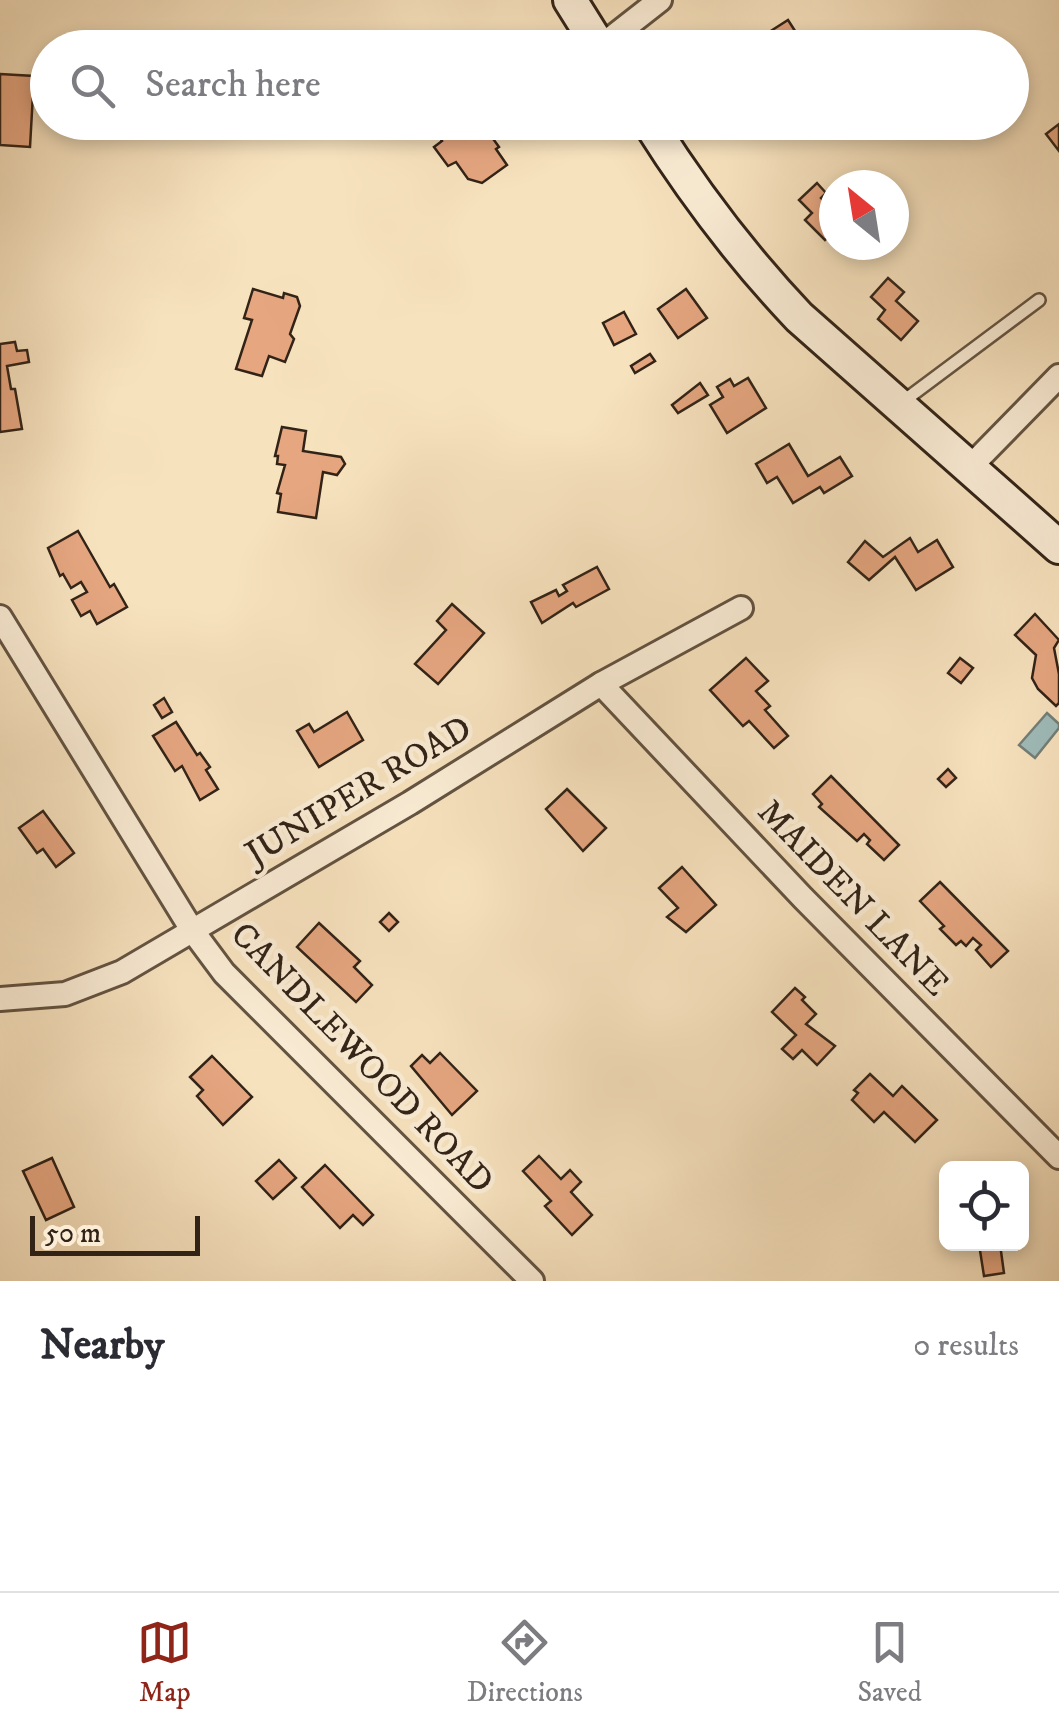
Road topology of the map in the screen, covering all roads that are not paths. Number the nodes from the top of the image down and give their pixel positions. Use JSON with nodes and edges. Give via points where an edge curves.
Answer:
{"nodes":[{"id":1,"x":570,"y":0,"type":"edge"},
{"id":2,"x":660,"y":0,"type":"edge"},
{"id":3,"x":589,"y":30,"type":"edge"},
{"id":4,"x":622,"y":30,"type":"edge"},
{"id":5,"x":661,"y":140,"type":"edge"},
{"id":6,"x":1039,"y":300,"type":"dead end"},
{"id":7,"x":1059,"y":376,"type":"edge"},
{"id":8,"x":897,"y":406,"type":"junction"},
{"id":9,"x":969,"y":468,"type":"junction"},
{"id":10,"x":1059,"y":547,"type":"edge"},
{"id":11,"x":741,"y":608,"type":"dead end"},
{"id":12,"x":0,"y":617,"type":"edge"},
{"id":13,"x":602,"y":684,"type":"junction"},
{"id":14,"x":192,"y":930,"type":"junction"},
{"id":15,"x":0,"y":999,"type":"edge"},
{"id":16,"x":1059,"y":1157,"type":"edge"},
{"id":17,"x":532,"y":1281,"type":"edge"}],
"edges":[{"from":1,"to":3,"type":"street"},
{"from":2,"to":4,"type":"street"},
{"from":5,"to":8,"type":"street","via":[[760,276]]},
{"from":6,"to":8,"type":"lane"},
{"from":7,"to":9,"type":"street"},
{"from":8,"to":9,"type":"street"},
{"from":9,"to":10,"type":"street"},
{"from":11,"to":13,"type":"street","name":"JUNIPER ROAD"},
{"from":12,"to":14,"type":"street","name":"CANDLEWOOD ROAD"},
{"from":13,"to":14,"type":"street","name":"JUNIPER ROAD"},
{"from":13,"to":16,"type":"street","name":"MAIDEN LANE"},
{"from":14,"to":15,"type":"street","name":"JUNIPER ROAD","via":[[97,983],[65,994]]},
{"from":14,"to":17,"type":"street","name":"CANDLEWOOD ROAD","via":[[224,973]]}]}
